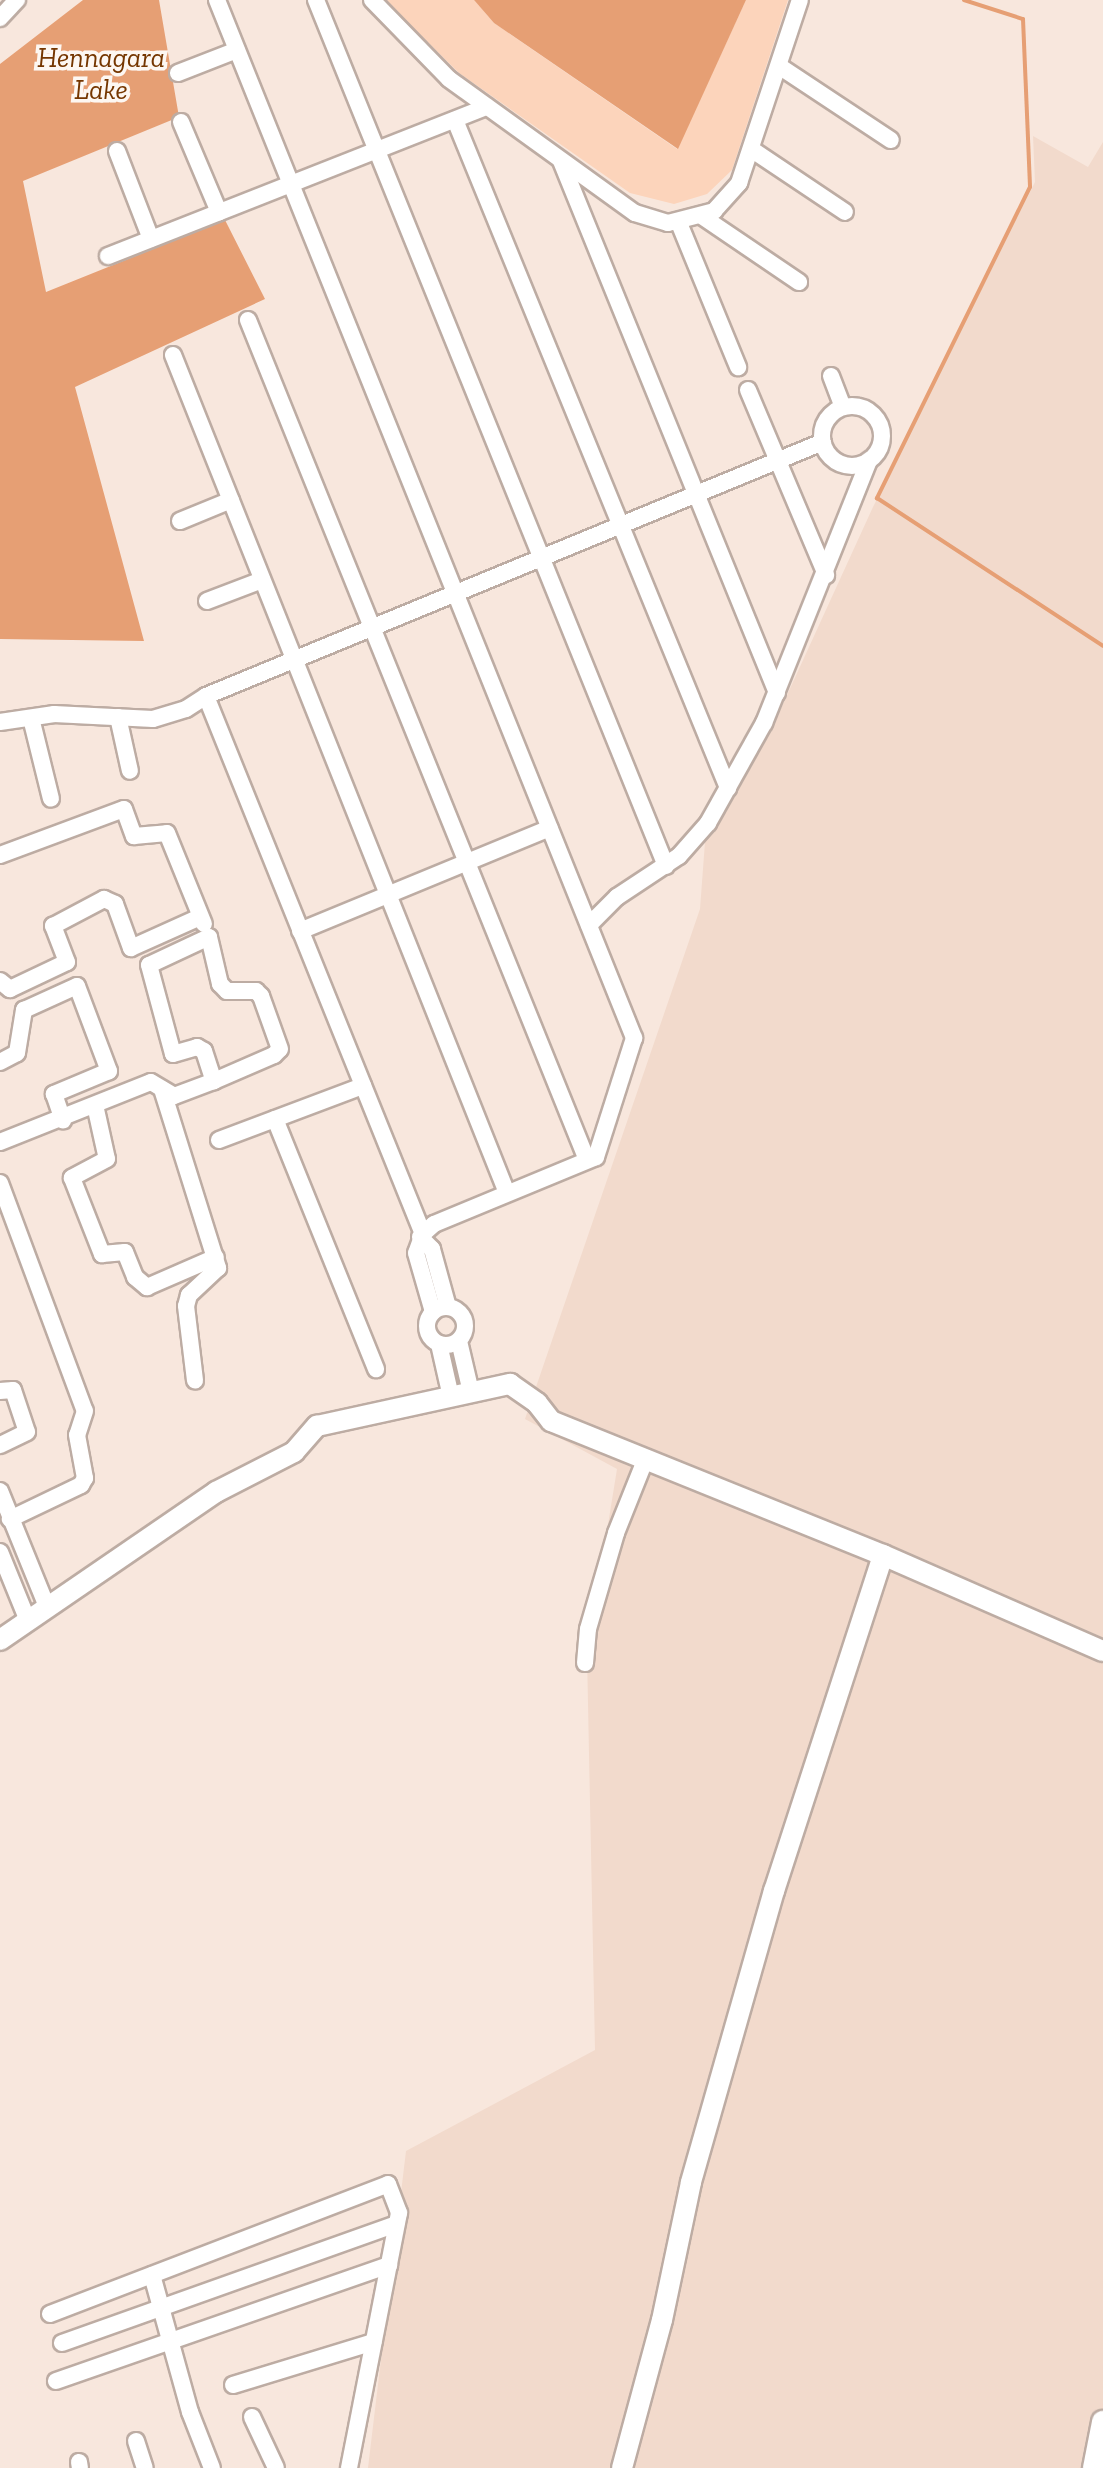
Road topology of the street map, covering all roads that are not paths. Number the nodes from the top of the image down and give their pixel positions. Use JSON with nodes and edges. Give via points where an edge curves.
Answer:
{"nodes":[{"id":1,"x":17,"y":0,"type":"edge"},
{"id":2,"x":217,"y":0,"type":"edge"},
{"id":3,"x":316,"y":0,"type":"edge"},
{"id":4,"x":372,"y":0,"type":"edge"},
{"id":5,"x":800,"y":0,"type":"edge"},
{"id":6,"x":0,"y":18,"type":"edge"},
{"id":7,"x":237,"y":50,"type":"junction"},
{"id":8,"x":779,"y":66,"type":"junction"},
{"id":9,"x":178,"y":73,"type":"dead end"},
{"id":10,"x":487,"y":107,"type":"junction"},
{"id":11,"x":455,"y":120,"type":"junction"},
{"id":12,"x":181,"y":122,"type":"dead end"},
{"id":13,"x":891,"y":140,"type":"dead end"},
{"id":14,"x":751,"y":149,"type":"junction"},
{"id":15,"x":377,"y":150,"type":"junction"},
{"id":16,"x":117,"y":151,"type":"dead end"},
{"id":17,"x":561,"y":160,"type":"junction"},
{"id":18,"x":291,"y":184,"type":"junction"},
{"id":19,"x":219,"y":212,"type":"junction"},
{"id":20,"x":845,"y":212,"type":"dead end"},
{"id":21,"x":703,"y":217,"type":"junction"},
{"id":22,"x":679,"y":223,"type":"junction"},
{"id":23,"x":151,"y":239,"type":"junction"},
{"id":24,"x":108,"y":256,"type":"dead end"},
{"id":25,"x":799,"y":282,"type":"dead end"},
{"id":26,"x":248,"y":320,"type":"dead end"},
{"id":27,"x":173,"y":355,"type":"dead end"},
{"id":28,"x":738,"y":367,"type":"dead end"},
{"id":29,"x":831,"y":376,"type":"dead end"},
{"id":30,"x":748,"y":390,"type":"dead end"},
{"id":31,"x":843,"y":407,"type":"junction"},
{"id":32,"x":823,"y":442,"type":"junction"},
{"id":33,"x":869,"y":460,"type":"junction"},
{"id":34,"x":777,"y":461,"type":"junction"},
{"id":35,"x":696,"y":494,"type":"junction"},
{"id":36,"x":231,"y":500,"type":"junction"},
{"id":37,"x":180,"y":521,"type":"dead end"},
{"id":38,"x":621,"y":525,"type":"junction"},
{"id":39,"x":826,"y":575,"type":"junction"},
{"id":40,"x":262,"y":580,"type":"junction"},
{"id":41,"x":456,"y":593,"type":"junction"},
{"id":42,"x":207,"y":601,"type":"dead end"},
{"id":43,"x":372,"y":628,"type":"junction"},
{"id":44,"x":294,"y":660,"type":"junction"},
{"id":45,"x":777,"y":693,"type":"junction"},
{"id":46,"x":206,"y":696,"type":"junction"},
{"id":47,"x":118,"y":717,"type":"junction"},
{"id":48,"x":31,"y":718,"type":"junction"},
{"id":49,"x":0,"y":722,"type":"edge"},
{"id":50,"x":130,"y":771,"type":"dead end"},
{"id":51,"x":728,"y":788,"type":"junction"},
{"id":52,"x":51,"y":799,"type":"dead end"},
{"id":53,"x":550,"y":828,"type":"junction"},
{"id":54,"x":0,"y":855,"type":"edge"},
{"id":55,"x":467,"y":862,"type":"junction"},
{"id":56,"x":666,"y":866,"type":"junction"},
{"id":57,"x":388,"y":895,"type":"junction"},
{"id":58,"x":200,"y":917,"type":"junction"},
{"id":59,"x":589,"y":925,"type":"junction"},
{"id":60,"x":300,"y":931,"type":"junction"},
{"id":61,"x":209,"y":937,"type":"junction"},
{"id":62,"x":67,"y":962,"type":"junction"},
{"id":63,"x":0,"y":981,"type":"edge"},
{"id":64,"x":77,"y":986,"type":"junction"},
{"id":65,"x":0,"y":1062,"type":"edge"},
{"id":66,"x":214,"y":1081,"type":"junction"},
{"id":67,"x":363,"y":1086,"type":"junction"},
{"id":68,"x":162,"y":1089,"type":"junction"},
{"id":69,"x":95,"y":1105,"type":"junction"},
{"id":70,"x":275,"y":1119,"type":"junction"},
{"id":71,"x":63,"y":1120,"type":"junction"},
{"id":72,"x":219,"y":1140,"type":"dead end"},
{"id":73,"x":0,"y":1142,"type":"edge"},
{"id":74,"x":587,"y":1160,"type":"junction"},
{"id":75,"x":0,"y":1183,"type":"edge"},
{"id":76,"x":507,"y":1193,"type":"junction"},
{"id":77,"x":422,"y":1235,"type":"junction"},
{"id":78,"x":216,"y":1257,"type":"junction"},
{"id":79,"x":440,"y":1309,"type":"junction"},
{"id":80,"x":459,"y":1341,"type":"junction"},
{"id":81,"x":439,"y":1344,"type":"junction"},
{"id":82,"x":376,"y":1369,"type":"dead end"},
{"id":83,"x":195,"y":1380,"type":"dead end"},
{"id":84,"x":0,"y":1391,"type":"edge"},
{"id":85,"x":461,"y":1394,"type":"junction"},
{"id":86,"x":0,"y":1445,"type":"edge"},
{"id":87,"x":646,"y":1458,"type":"junction"},
{"id":88,"x":0,"y":1491,"type":"edge"},
{"id":89,"x":8,"y":1529,"type":"edge"},
{"id":90,"x":0,"y":1552,"type":"edge"},
{"id":91,"x":883,"y":1555,"type":"junction"},
{"id":92,"x":47,"y":1607,"type":"junction"},
{"id":93,"x":28,"y":1621,"type":"junction"},
{"id":94,"x":0,"y":1640,"type":"edge"},
{"id":95,"x":1103,"y":1651,"type":"edge"},
{"id":96,"x":585,"y":1663,"type":"dead end"},
{"id":97,"x":397,"y":2219,"type":"junction"},
{"id":98,"x":389,"y":2265,"type":"junction"},
{"id":99,"x":152,"y":2275,"type":"junction"},
{"id":100,"x":162,"y":2308,"type":"junction"},
{"id":101,"x":50,"y":2314,"type":"dead end"},
{"id":102,"x":172,"y":2342,"type":"junction"},
{"id":103,"x":374,"y":2342,"type":"junction"},
{"id":104,"x":62,"y":2343,"type":"dead end"},
{"id":105,"x":56,"y":2381,"type":"dead end"},
{"id":106,"x":233,"y":2385,"type":"dead end"},
{"id":107,"x":252,"y":2417,"type":"dead end"},
{"id":108,"x":1103,"y":2422,"type":"edge"},
{"id":109,"x":136,"y":2441,"type":"dead end"},
{"id":110,"x":145,"y":2468,"type":"edge"},
{"id":111,"x":212,"y":2468,"type":"edge"},
{"id":112,"x":276,"y":2468,"type":"edge"},
{"id":113,"x":349,"y":2468,"type":"edge"},
{"id":114,"x":622,"y":2468,"type":"edge"},
{"id":115,"x":1094,"y":2468,"type":"edge"}],
"edges":[{"from":1,"to":6,"type":"street"},
{"from":2,"to":7,"type":"street"},
{"from":3,"to":15,"type":"street"},
{"from":4,"to":10,"type":"street","via":[[449,79]]},
{"from":5,"to":8,"type":"street"},
{"from":7,"to":9,"type":"street"},
{"from":7,"to":18,"type":"street"},
{"from":8,"to":13,"type":"street"},
{"from":8,"to":14,"type":"street"},
{"from":10,"to":11,"type":"street"},
{"from":10,"to":17,"type":"street"},
{"from":11,"to":15,"type":"street"},
{"from":11,"to":38,"type":"street"},
{"from":12,"to":19,"type":"street"},
{"from":14,"to":20,"type":"street"},
{"from":14,"to":21,"type":"street","via":[[732,194]]},
{"from":15,"to":18,"type":"street"},
{"from":15,"to":56,"type":"street"},
{"from":16,"to":23,"type":"street"},
{"from":17,"to":22,"type":"street","via":[[635,213]]},
{"from":17,"to":35,"type":"street"},
{"from":18,"to":19,"type":"street"},
{"from":18,"to":41,"type":"street"},
{"from":19,"to":23,"type":"street"},
{"from":21,"to":22,"type":"street"},
{"from":21,"to":25,"type":"street"},
{"from":22,"to":28,"type":"street"},
{"from":23,"to":24,"type":"street"},
{"from":26,"to":43,"type":"street"},
{"from":27,"to":36,"type":"street"},
{"from":29,"to":31,"type":"street"},
{"from":30,"to":34,"type":"street"},
{"from":31,"to":32,"type":"street","via":[[828,418]]},
{"from":31,"to":33,"type":"street","via":[[858,406],[878,420],[881,442]]},
{"from":32,"to":33,"type":"street","via":[[840,463]]},
{"from":32,"to":34,"type":"street"},
{"from":33,"to":39,"type":"street"},
{"from":34,"to":35,"type":"street"},
{"from":34,"to":39,"type":"street"},
{"from":35,"to":38,"type":"street"},
{"from":35,"to":45,"type":"street"},
{"from":36,"to":37,"type":"street"},
{"from":36,"to":40,"type":"street"},
{"from":38,"to":41,"type":"street"},
{"from":38,"to":51,"type":"street"},
{"from":39,"to":45,"type":"street"},
{"from":40,"to":42,"type":"street"},
{"from":40,"to":44,"type":"street"},
{"from":41,"to":43,"type":"street"},
{"from":41,"to":53,"type":"street"},
{"from":43,"to":44,"type":"street"},
{"from":43,"to":55,"type":"street"},
{"from":44,"to":46,"type":"street"},
{"from":44,"to":57,"type":"street"},
{"from":45,"to":51,"type":"street"},
{"from":46,"to":47,"type":"street","via":[[164,717]]},
{"from":46,"to":60,"type":"street"},
{"from":47,"to":48,"type":"street"},
{"from":47,"to":50,"type":"street"},
{"from":48,"to":49,"type":"street"},
{"from":48,"to":52,"type":"street"},
{"from":51,"to":56,"type":"street","via":[[700,835]]},
{"from":53,"to":55,"type":"street"},
{"from":53,"to":59,"type":"street"},
{"from":54,"to":58,"type":"street","via":[[124,809],[134,836],[167,833]]},
{"from":55,"to":57,"type":"street"},
{"from":55,"to":74,"type":"street"},
{"from":56,"to":59,"type":"street","via":[[617,897]]},
{"from":57,"to":60,"type":"street"},
{"from":57,"to":76,"type":"street"},
{"from":58,"to":61,"type":"street"},
{"from":58,"to":62,"type":"street","via":[[131,948],[115,904],[104,899],[53,926]]},
{"from":59,"to":74,"type":"street","via":[[634,1038],[596,1157]]},
{"from":60,"to":67,"type":"street"},
{"from":61,"to":66,"type":"street","via":[[149,965],[173,1054],[197,1047],[204,1051]]},
{"from":61,"to":66,"type":"street","via":[[220,984],[227,991],[256,991],[261,996],[280,1049]]},
{"from":62,"to":63,"type":"street","via":[[10,989]]},
{"from":62,"to":64,"type":"street"},
{"from":64,"to":65,"type":"street","via":[[24,1010],[17,1053]]},
{"from":64,"to":71,"type":"street","via":[[109,1071],[54,1094]]},
{"from":66,"to":68,"type":"street","via":[[174,1096]]},
{"from":67,"to":70,"type":"street"},
{"from":67,"to":77,"type":"street"},
{"from":68,"to":69,"type":"street","via":[[151,1082]]},
{"from":68,"to":78,"type":"street"},
{"from":69,"to":71,"type":"street"},
{"from":69,"to":78,"type":"street","via":[[107,1159],[72,1178],[102,1254],[125,1252],[135,1277],[147,1287]]},
{"from":70,"to":72,"type":"street"},
{"from":70,"to":82,"type":"street"},
{"from":71,"to":73,"type":"street"},
{"from":74,"to":76,"type":"street"},
{"from":75,"to":89,"type":"street","via":[[85,1411],[77,1435],[85,1478],[81,1485]]},
{"from":76,"to":77,"type":"street","via":[[434,1224]]},
{"from":77,"to":79,"type":"street","via":[[416,1253]]},
{"from":78,"to":83,"type":"street","via":[[218,1268],[189,1295],[186,1306]]},
{"from":79,"to":80,"type":"street","via":[[464,1319]]},
{"from":79,"to":81,"type":"street","via":[[427,1328]]},
{"from":80,"to":81,"type":"street"},
{"from":80,"to":85,"type":"street"},
{"from":81,"to":85,"type":"street"},
{"from":84,"to":86,"type":"street","via":[[13,1390],[27,1432]]},
{"from":85,"to":87,"type":"street","via":[[510,1384],[551,1421]]},
{"from":85,"to":92,"type":"street","via":[[317,1426],[294,1452],[216,1492]]},
{"from":87,"to":91,"type":"street"},
{"from":87,"to":96,"type":"street","via":[[616,1533],[588,1629]]},
{"from":88,"to":89,"type":"street"},
{"from":89,"to":92,"type":"street"},
{"from":90,"to":93,"type":"street"},
{"from":91,"to":95,"type":"street"},
{"from":91,"to":114,"type":"street","via":[[774,1891],[691,2182],[662,2320]]},
{"from":92,"to":93,"type":"street"},
{"from":93,"to":94,"type":"street"},
{"from":97,"to":98,"type":"street"},
{"from":97,"to":99,"type":"street","via":[[388,2184]]},
{"from":97,"to":100,"type":"street"},
{"from":98,"to":102,"type":"street"},
{"from":98,"to":103,"type":"street"},
{"from":99,"to":100,"type":"street"},
{"from":99,"to":101,"type":"street"},
{"from":100,"to":102,"type":"street"},
{"from":100,"to":104,"type":"street"},
{"from":102,"to":105,"type":"street"},
{"from":102,"to":111,"type":"street","via":[[190,2412]]},
{"from":103,"to":106,"type":"street"},
{"from":103,"to":113,"type":"street"},
{"from":107,"to":112,"type":"street"},
{"from":108,"to":115,"type":"main road"},
{"from":109,"to":110,"type":"street"}]}
